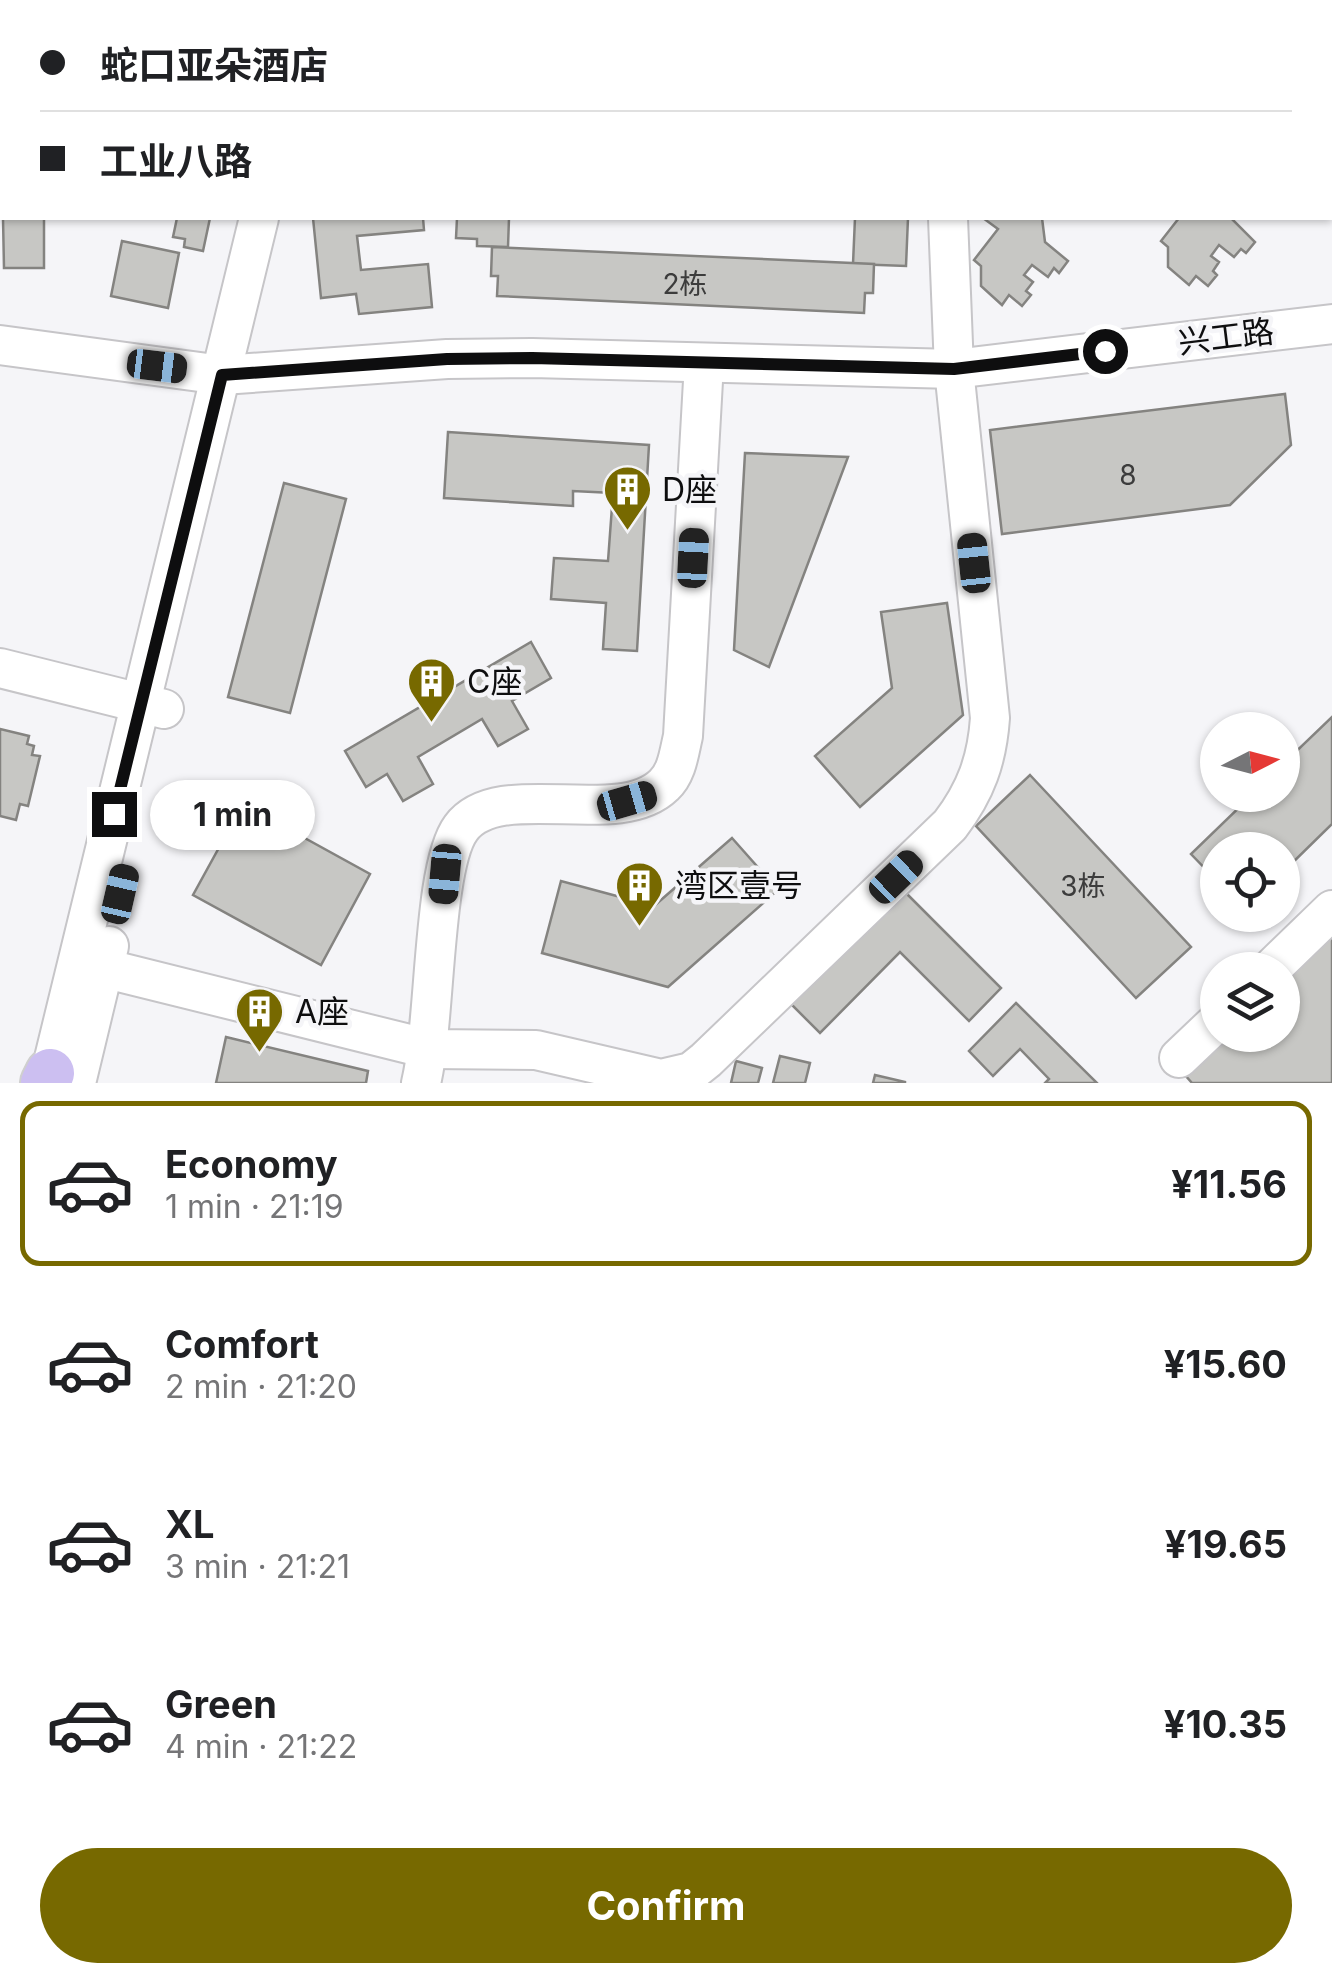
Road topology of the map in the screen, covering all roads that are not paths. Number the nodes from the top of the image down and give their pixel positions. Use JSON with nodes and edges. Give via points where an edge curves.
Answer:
{"nodes":[{"id":1,"x":259,"y":220,"type":"edge"},
{"id":2,"x":277,"y":220,"type":"edge"},
{"id":3,"x":948,"y":220,"type":"edge"},
{"id":4,"x":1332,"y":324,"type":"edge"},
{"id":5,"x":0,"y":345,"type":"edge"},
{"id":6,"x":704,"y":363,"type":"junction"},
{"id":7,"x":954,"y":369,"type":"junction"},
{"id":8,"x":232,"y":374,"type":"junction"},
{"id":9,"x":0,"y":668,"type":"edge"},
{"id":10,"x":152,"y":706,"type":"junction"},
{"id":11,"x":1332,"y":910,"type":"edge"},
{"id":12,"x":1289,"y":952,"type":"edge"},
{"id":13,"x":103,"y":968,"type":"junction"},
{"id":14,"x":1200,"y":1038,"type":"edge"},
{"id":15,"x":1179,"y":1058,"type":"dead end"},
{"id":16,"x":425,"y":1066,"type":"edge"},
{"id":17,"x":55,"y":1081,"type":"edge"}],
"edges":[{"from":1,"to":8,"type":"street"},
{"from":2,"to":8,"type":"street"},
{"from":3,"to":7,"type":"street"},
{"from":4,"to":7,"type":"street","name":"兴工路"},
{"from":5,"to":8,"type":"street","name":"兴工路"},
{"from":6,"to":7,"type":"street","name":"兴工路"},
{"from":6,"to":8,"type":"street","name":"兴工路","via":[[447,359]]},
{"from":6,"to":16,"type":"street","via":[[677,765],[666,784],[627,801],[497,808],[462,826],[445,874]]},
{"from":7,"to":16,"type":"street","via":[[990,718],[979,781],[958,816],[691,1072],[646,1078],[536,1050]]},
{"from":8,"to":10,"type":"street"},
{"from":9,"to":10,"type":"street"},
{"from":10,"to":13,"type":"street"},
{"from":10,"to":17,"type":"street"},
{"from":11,"to":12,"type":"street"},
{"from":13,"to":16,"type":"street"},
{"from":13,"to":17,"type":"street"},
{"from":14,"to":15,"type":"street"}]}
